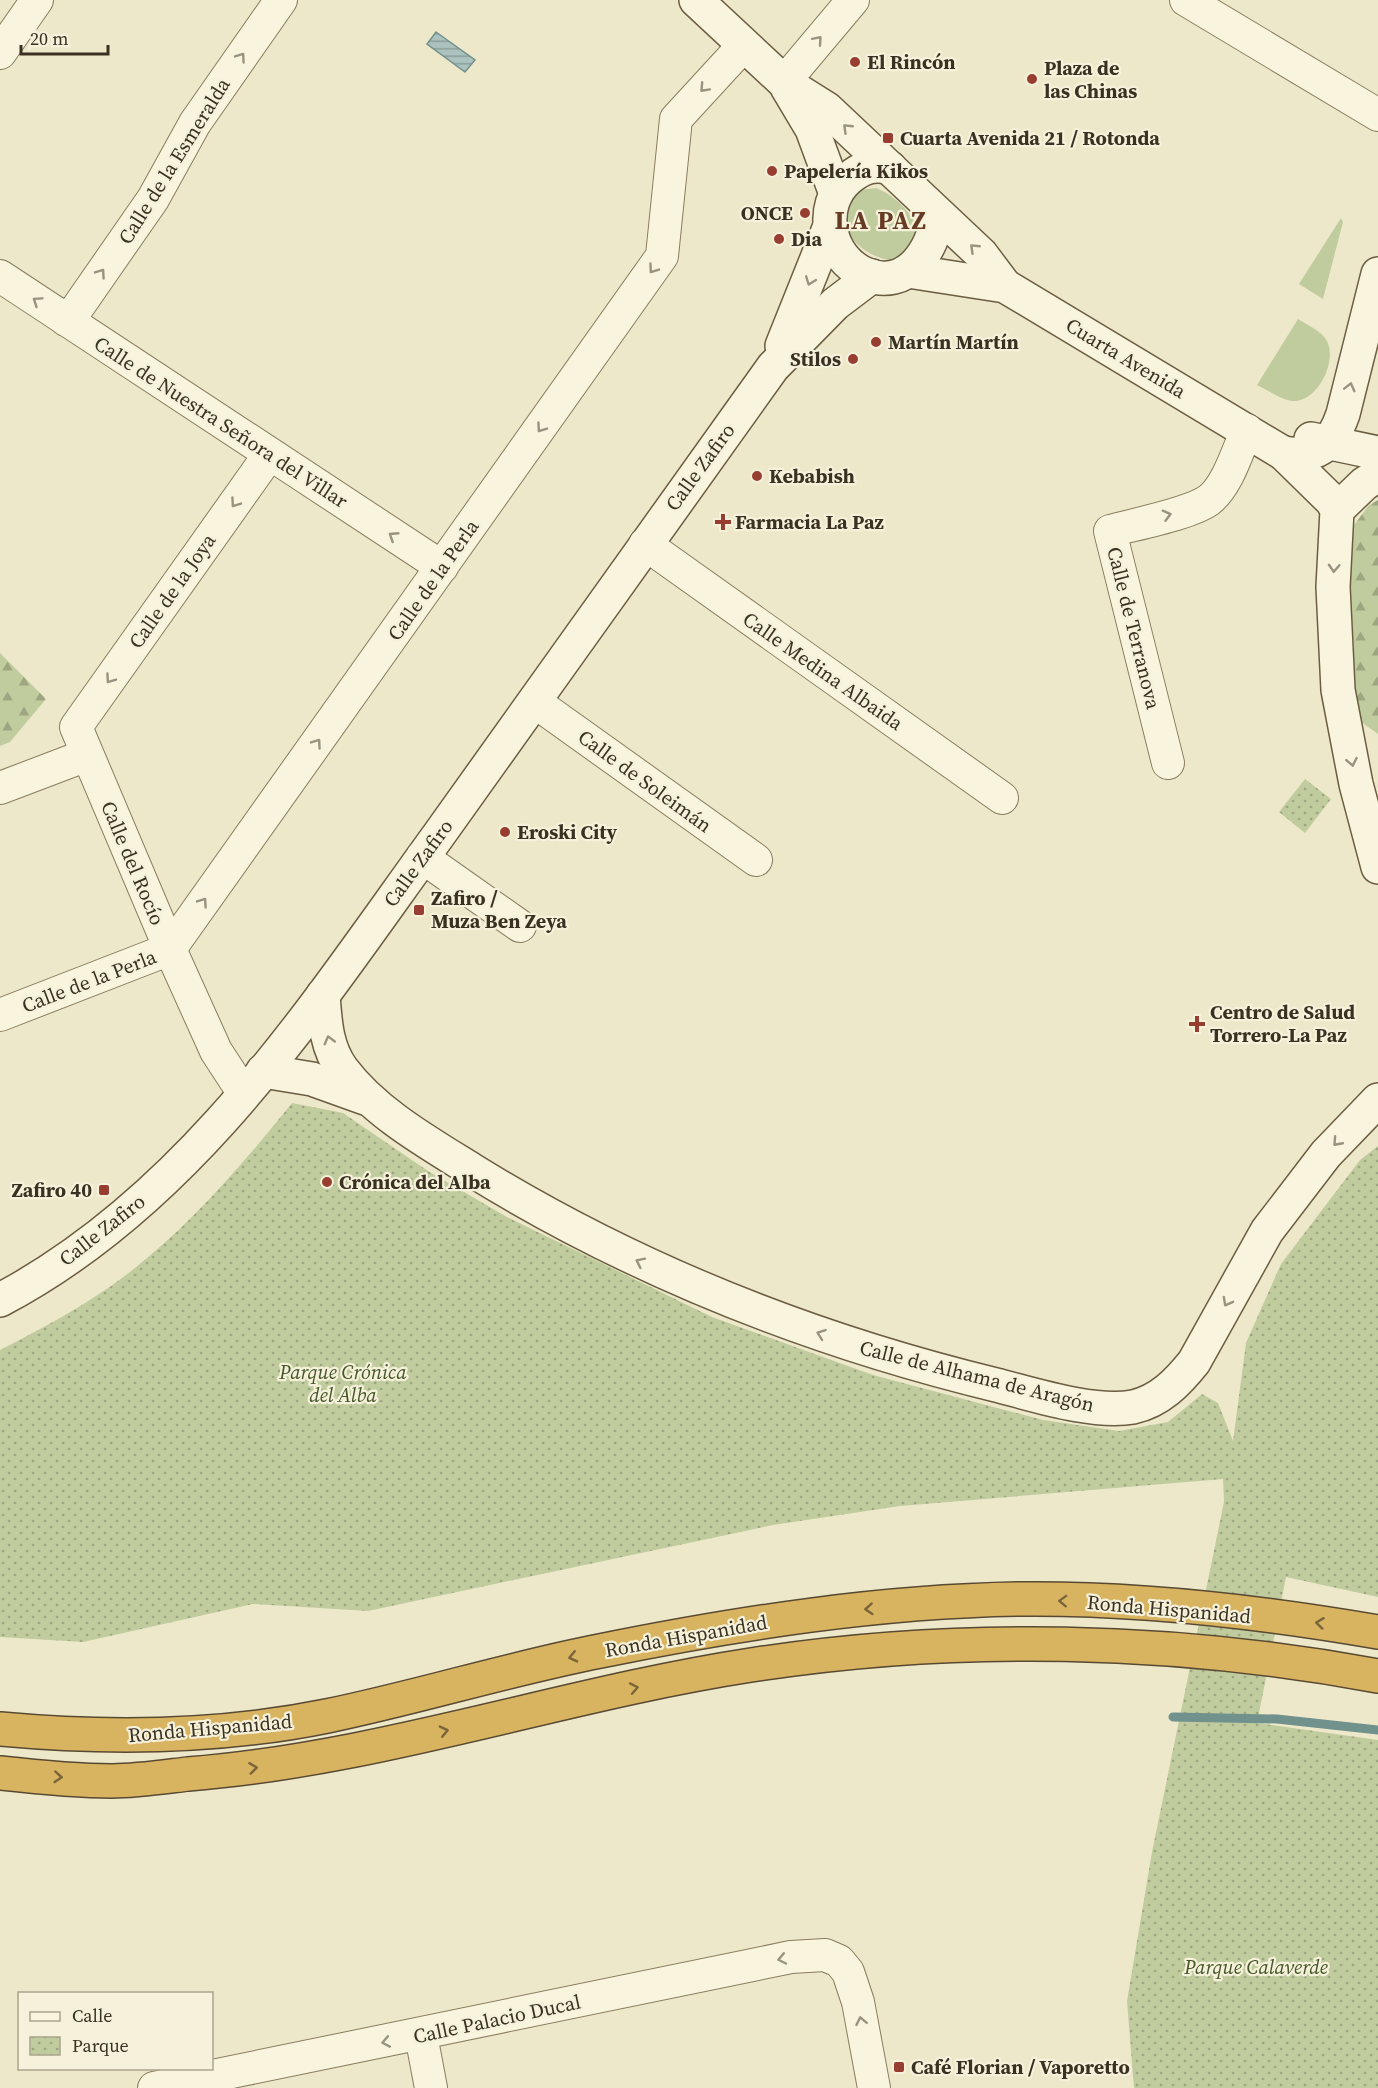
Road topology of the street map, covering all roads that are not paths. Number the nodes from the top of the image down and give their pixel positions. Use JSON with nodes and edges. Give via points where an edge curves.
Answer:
{"nodes":[{"id":1,"x":37,"y":0,"type":"edge"},
{"id":2,"x":280,"y":0,"type":"edge"},
{"id":3,"x":696,"y":0,"type":"edge"},
{"id":4,"x":853,"y":0,"type":"edge"},
{"id":5,"x":1186,"y":0,"type":"edge"},
{"id":6,"x":744,"y":45,"type":"junction"},
{"id":7,"x":0,"y":52,"type":"edge"},
{"id":8,"x":783,"y":82,"type":"junction"},
{"id":9,"x":1378,"y":115,"type":"edge"},
{"id":10,"x":890,"y":168,"type":"junction"},
{"id":11,"x":836,"y":194,"type":"junction"},
{"id":12,"x":938,"y":215,"type":"junction"},
{"id":13,"x":830,"y":226,"type":"junction"},
{"id":14,"x":908,"y":271,"type":"junction"},
{"id":15,"x":1378,"y":274,"type":"edge"},
{"id":16,"x":0,"y":276,"type":"edge"},
{"id":17,"x":872,"y":276,"type":"junction"},
{"id":18,"x":1005,"y":286,"type":"junction"},
{"id":19,"x":66,"y":320,"type":"junction"},
{"id":20,"x":773,"y":367,"type":"junction"},
{"id":21,"x":1247,"y":430,"type":"junction"},
{"id":22,"x":1329,"y":441,"type":"junction"},
{"id":23,"x":1283,"y":453,"type":"junction"},
{"id":24,"x":1378,"y":453,"type":"edge"},
{"id":25,"x":269,"y":455,"type":"junction"},
{"id":26,"x":1378,"y":475,"type":"edge"},
{"id":27,"x":1337,"y":510,"type":"junction"},
{"id":28,"x":645,"y":544,"type":"junction"},
{"id":29,"x":442,"y":567,"type":"junction"},
{"id":30,"x":535,"y":702,"type":"junction"},
{"id":31,"x":81,"y":741,"type":"junction"},
{"id":32,"x":1168,"y":764,"type":"dead end"},
{"id":33,"x":0,"y":788,"type":"edge"},
{"id":34,"x":1002,"y":798,"type":"dead end"},
{"id":35,"x":422,"y":857,"type":"junction"},
{"id":36,"x":756,"y":860,"type":"dead end"},
{"id":37,"x":1378,"y":867,"type":"edge"},
{"id":38,"x":520,"y":926,"type":"dead end"},
{"id":39,"x":170,"y":949,"type":"junction"},
{"id":40,"x":323,"y":995,"type":"junction"},
{"id":41,"x":0,"y":1015,"type":"edge"},
{"id":42,"x":253,"y":1083,"type":"junction"},
{"id":43,"x":1378,"y":1100,"type":"edge"},
{"id":44,"x":375,"y":1103,"type":"junction"},
{"id":45,"x":0,"y":1300,"type":"edge"},
{"id":46,"x":1378,"y":1632,"type":"edge"},
{"id":47,"x":1378,"y":1676,"type":"edge"},
{"id":48,"x":0,"y":1729,"type":"edge"},
{"id":49,"x":0,"y":1773,"type":"edge"},
{"id":50,"x":422,"y":2035,"type":"junction"},
{"id":51,"x":154,"y":2088,"type":"edge"},
{"id":52,"x":431,"y":2088,"type":"edge"},
{"id":53,"x":874,"y":2088,"type":"edge"}],
"edges":[{"from":1,"to":7,"type":"street"},
{"from":19,"to":2,"type":"street","name":"Calle de la Esmeralda","one_way":true,"via":[[153,199],[195,123]]},
{"from":3,"to":6,"type":"street"},
{"from":8,"to":4,"type":"street","one_way":true},
{"from":5,"to":9,"type":"street"},
{"from":6,"to":8,"type":"street"},
{"from":6,"to":29,"type":"street","name":"Calle de la Perla","one_way":true,"via":[[676,119],[662,256]]},
{"from":10,"to":8,"type":"street","one_way":true,"via":[[827,109]]},
{"from":8,"to":11,"type":"street","via":[[812,129]]},
{"from":10,"to":11,"type":"street","via":[[872,166],[858,171]]},
{"from":10,"to":12,"type":"street"},
{"from":11,"to":13,"type":"street"},
{"from":12,"to":14,"type":"street","via":[[927,251]]},
{"from":18,"to":12,"type":"street","name":"Cuarta Avenida","one_way":true,"via":[[981,254]]},
{"from":13,"to":17,"type":"street","via":[[847,260]]},
{"from":13,"to":20,"type":"street","name":"Calle Zafiro","one_way":true},
{"from":14,"to":17,"type":"street"},
{"from":14,"to":18,"type":"street","name":"Cuarta Avenida"},
{"from":22,"to":15,"type":"street","one_way":true,"via":[[1343,414]]},
{"from":19,"to":16,"type":"street","name":"Calle de Nuestra Señora del Villar","one_way":true},
{"from":17,"to":20,"type":"street","name":"Calle Zafiro","via":[[835,304]]},
{"from":18,"to":21,"type":"street","name":"Cuarta Avenida"},
{"from":19,"to":25,"type":"street","name":"Calle de Nuestra Señora del Villar"},
{"from":20,"to":28,"type":"street","name":"Calle Zafiro"},
{"from":21,"to":22,"type":"street","name":"Cuarta Avenida"},
{"from":21,"to":23,"type":"street","name":"Cuarta Avenida"},
{"from":32,"to":21,"type":"street","name":"Calle de Terranova","one_way":true,"via":[[1110,531],[1209,500]]},
{"from":22,"to":23,"type":"street","via":[[1305,456]]},
{"from":22,"to":24,"type":"street","name":"Cuarta Avenida"},
{"from":23,"to":27,"type":"street","name":"Cuarta Avenida","via":[[1326,494]]},
{"from":29,"to":25,"type":"street","name":"Calle de Nuestra Señora del Villar","one_way":true},
{"from":25,"to":31,"type":"street","name":"Calle de la Joya","one_way":true},
{"from":26,"to":27,"type":"street"},
{"from":27,"to":37,"type":"street","one_way":true,"via":[[1333,587],[1338,690],[1356,784]]},
{"from":28,"to":30,"type":"street","name":"Calle Zafiro"},
{"from":28,"to":34,"type":"street","name":"Calle Medina Albaida"},
{"from":39,"to":29,"type":"street","name":"Calle de la Perla","one_way":true},
{"from":30,"to":35,"type":"street","name":"Calle Zafiro"},
{"from":30,"to":36,"type":"street","name":"Calle de Soleimán"},
{"from":31,"to":33,"type":"street"},
{"from":31,"to":39,"type":"street","name":"Calle del Rocío"},
{"from":35,"to":38,"type":"street"},
{"from":35,"to":40,"type":"street","name":"Calle Zafiro"},
{"from":39,"to":41,"type":"street","name":"Calle de la Perla"},
{"from":39,"to":42,"type":"street","name":"Calle del Rocío","via":[[216,1051]]},
{"from":40,"to":42,"type":"street","name":"Calle Zafiro"},
{"from":44,"to":40,"type":"street","name":"Calle de Alhama de Aragón","one_way":true,"via":[[334,1057],[327,1036]]},
{"from":42,"to":44,"type":"street","name":"Calle de Alhama de Aragón","via":[[320,1081]]},
{"from":42,"to":45,"type":"street","name":"Calle Zafiro","via":[[175,1170],[133,1208],[75,1253]]},
{"from":43,"to":44,"type":"street","name":"Calle de Alhama de Aragón","one_way":true,"via":[[1326,1154],[1268,1231],[1180,1380],[1150,1402],[1115,1408],[1092,1407],[902,1361],[669,1276],[507,1192]]},
{"from":46,"to":48,"type":"highway","name":"Ronda Hispanidad","one_way":true,"via":[[1155,1604],[1022,1599],[861,1609],[734,1626],[598,1651],[326,1716],[239,1729],[139,1736]]},
{"from":49,"to":47,"type":"highway","name":"Ronda Hispanidad","one_way":true,"via":[[112,1781],[291,1764],[751,1665],[867,1651],[1011,1644],[1144,1645]]},
{"from":50,"to":51,"type":"street","name":"Calle Palacio Ducal","one_way":true},
{"from":50,"to":52,"type":"street"},
{"from":53,"to":50,"type":"street","name":"Calle Palacio Ducal","one_way":true,"via":[[851,1978],[839,1961],[819,1953]]}]}
